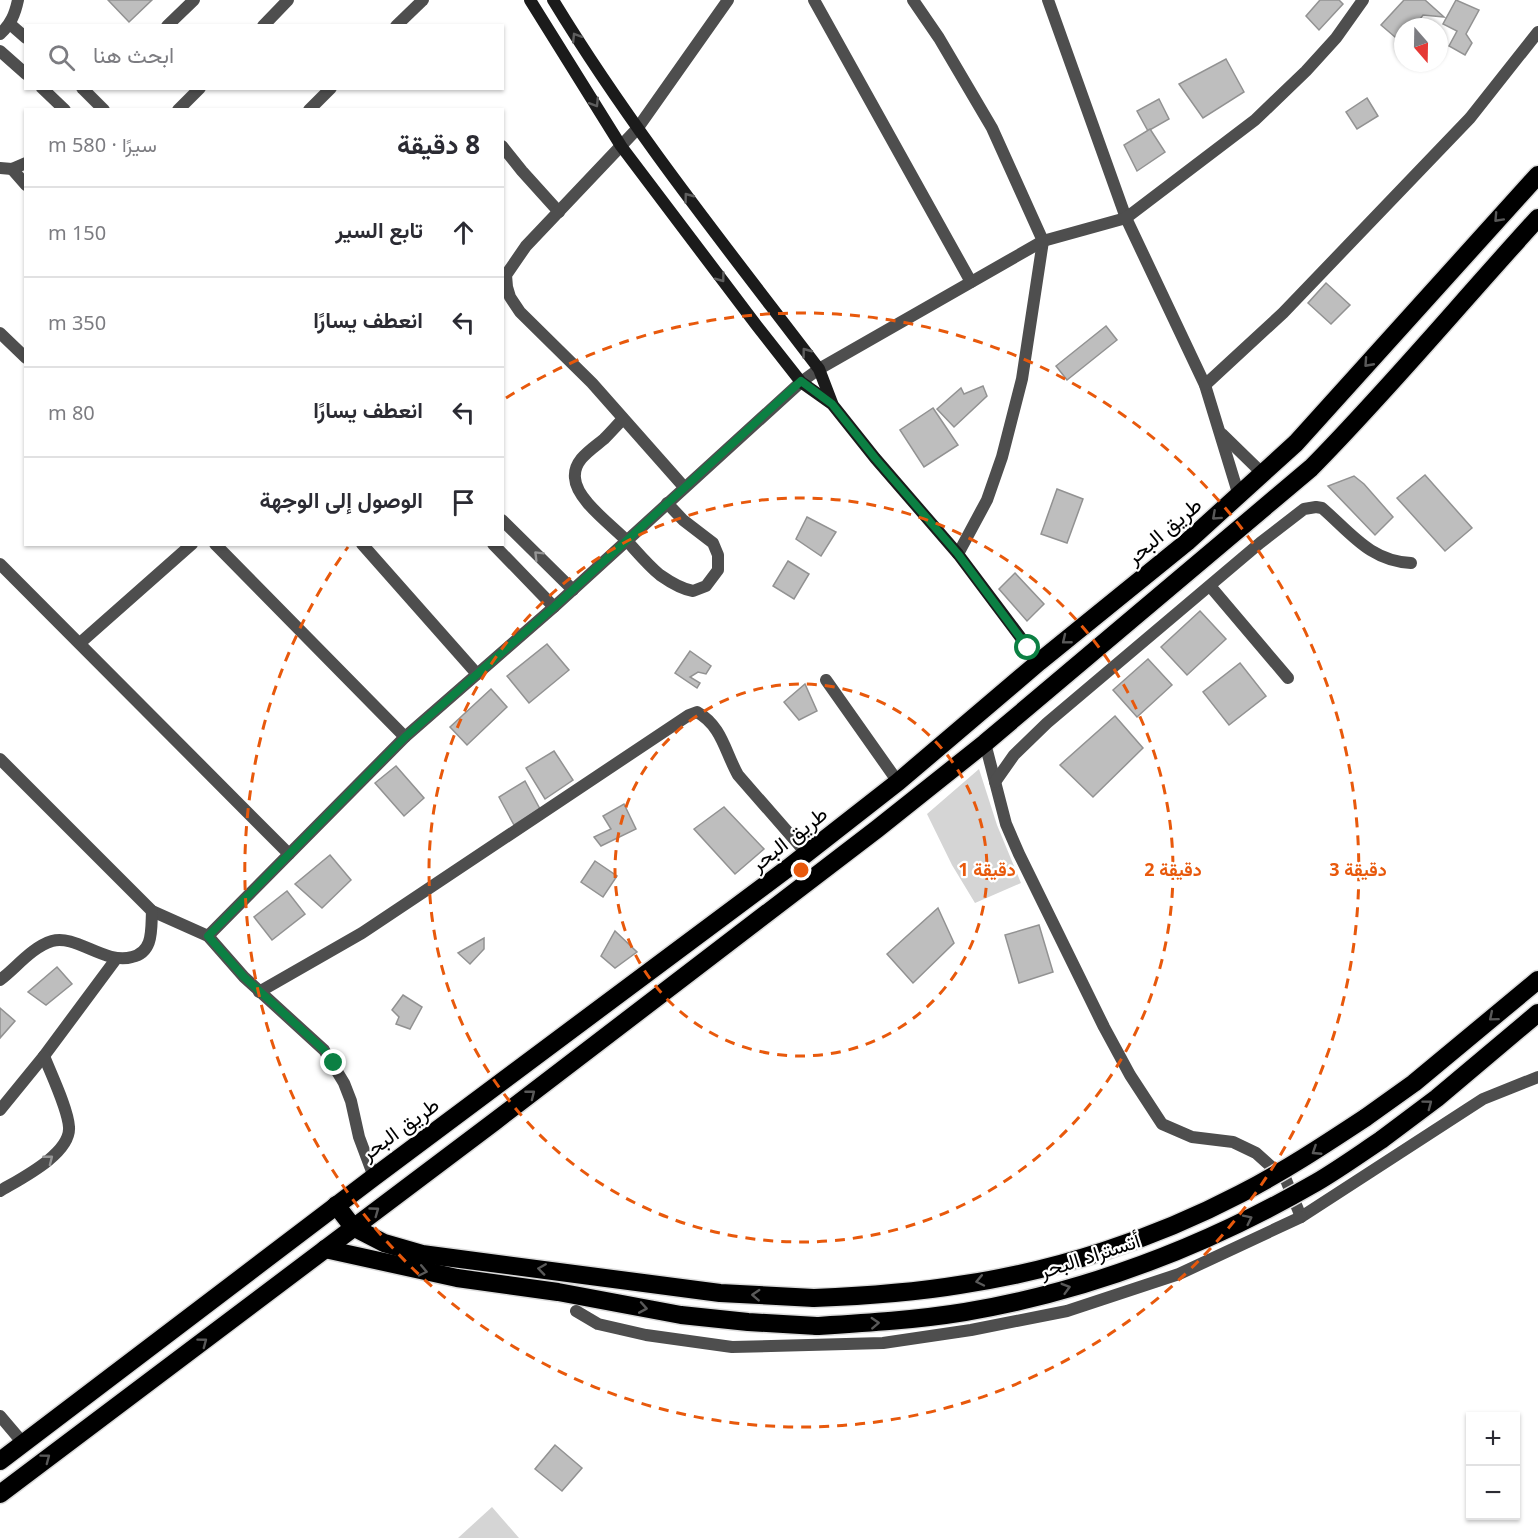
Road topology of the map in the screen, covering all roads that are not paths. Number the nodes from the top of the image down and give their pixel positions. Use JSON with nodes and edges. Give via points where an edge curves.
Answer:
{"nodes":[{"id":1,"x":18,"y":0,"type":"edge"},
{"id":2,"x":194,"y":0,"type":"edge"},
{"id":3,"x":288,"y":0,"type":"edge"},
{"id":4,"x":423,"y":0,"type":"edge"},
{"id":5,"x":530,"y":0,"type":"edge"},
{"id":6,"x":553,"y":0,"type":"edge"},
{"id":7,"x":728,"y":0,"type":"edge"},
{"id":8,"x":814,"y":0,"type":"edge"},
{"id":9,"x":913,"y":0,"type":"edge"},
{"id":10,"x":1048,"y":0,"type":"edge"},
{"id":11,"x":1363,"y":0,"type":"edge"},
{"id":12,"x":10,"y":24,"type":"junction"},
{"id":13,"x":169,"y":24,"type":"edge"},
{"id":14,"x":265,"y":24,"type":"edge"},
{"id":15,"x":398,"y":24,"type":"edge"},
{"id":16,"x":1538,"y":32,"type":"edge"},
{"id":17,"x":0,"y":34,"type":"edge"},
{"id":18,"x":24,"y":36,"type":"edge"},
{"id":19,"x":0,"y":51,"type":"edge"},
{"id":20,"x":24,"y":72,"type":"edge"},
{"id":21,"x":44,"y":90,"type":"edge"},
{"id":22,"x":198,"y":90,"type":"edge"},
{"id":23,"x":329,"y":90,"type":"edge"},
{"id":24,"x":97,"y":93,"type":"edge"},
{"id":25,"x":63,"y":108,"type":"edge"},
{"id":26,"x":103,"y":108,"type":"edge"},
{"id":27,"x":180,"y":108,"type":"edge"},
{"id":28,"x":311,"y":108,"type":"edge"},
{"id":29,"x":637,"y":129,"type":"junction"},
{"id":30,"x":621,"y":146,"type":"junction"},
{"id":31,"x":504,"y":148,"type":"edge"},
{"id":32,"x":24,"y":164,"type":"edge"},
{"id":33,"x":6,"y":168,"type":"edge"},
{"id":34,"x":1538,"y":175,"type":"edge"},
{"id":35,"x":24,"y":183,"type":"edge"},
{"id":36,"x":559,"y":212,"type":"junction"},
{"id":37,"x":1126,"y":218,"type":"junction"},
{"id":38,"x":1538,"y":218,"type":"edge"},
{"id":39,"x":1043,"y":241,"type":"junction"},
{"id":40,"x":971,"y":282,"type":"junction"},
{"id":41,"x":506,"y":295,"type":"edge"},
{"id":42,"x":0,"y":333,"type":"edge"},
{"id":43,"x":24,"y":356,"type":"edge"},
{"id":44,"x":819,"y":369,"type":"junction"},
{"id":45,"x":801,"y":381,"type":"junction"},
{"id":46,"x":1205,"y":385,"type":"junction"},
{"id":47,"x":832,"y":404,"type":"junction"},
{"id":48,"x":623,"y":419,"type":"junction"},
{"id":49,"x":1221,"y":433,"type":"junction"},
{"id":50,"x":1263,"y":474,"type":"junction"},
{"id":51,"x":684,"y":487,"type":"junction"},
{"id":52,"x":1239,"y":496,"type":"junction"},
{"id":53,"x":667,"y":503,"type":"junction"},
{"id":54,"x":504,"y":522,"type":"edge"},
{"id":55,"x":626,"y":540,"type":"junction"},
{"id":56,"x":190,"y":546,"type":"edge"},
{"id":57,"x":217,"y":546,"type":"edge"},
{"id":58,"x":364,"y":546,"type":"edge"},
{"id":59,"x":495,"y":546,"type":"edge"},
{"id":60,"x":958,"y":554,"type":"junction"},
{"id":61,"x":1411,"y":563,"type":"dead end"},
{"id":62,"x":0,"y":564,"type":"edge"},
{"id":63,"x":1210,"y":586,"type":"junction"},
{"id":64,"x":573,"y":590,"type":"junction"},
{"id":65,"x":554,"y":607,"type":"junction"},
{"id":66,"x":80,"y":643,"type":"junction"},
{"id":67,"x":1039,"y":662,"type":"junction"},
{"id":68,"x":477,"y":674,"type":"junction"},
{"id":69,"x":1288,"y":678,"type":"dead end"},
{"id":70,"x":826,"y":680,"type":"dead end"},
{"id":71,"x":1033,"y":703,"type":"junction"},
{"id":72,"x":1047,"y":723,"type":"junction"},
{"id":73,"x":405,"y":737,"type":"junction"},
{"id":74,"x":985,"y":743,"type":"junction"},
{"id":75,"x":0,"y":759,"type":"edge"},
{"id":76,"x":898,"y":782,"type":"junction"},
{"id":77,"x":995,"y":782,"type":"junction"},
{"id":78,"x":289,"y":854,"type":"junction"},
{"id":79,"x":807,"y":854,"type":"junction"},
{"id":80,"x":152,"y":911,"type":"junction"},
{"id":81,"x":208,"y":936,"type":"junction"},
{"id":82,"x":116,"y":959,"type":"junction"},
{"id":83,"x":0,"y":980,"type":"edge"},
{"id":84,"x":1538,"y":980,"type":"edge"},
{"id":85,"x":259,"y":992,"type":"junction"},
{"id":86,"x":1538,"y":1013,"type":"edge"},
{"id":87,"x":44,"y":1056,"type":"junction"},
{"id":88,"x":1538,"y":1077,"type":"edge"},
{"id":89,"x":0,"y":1110,"type":"edge"},
{"id":90,"x":374,"y":1176,"type":"junction"},
{"id":91,"x":0,"y":1191,"type":"edge"},
{"id":92,"x":336,"y":1205,"type":"junction"},
{"id":93,"x":1301,"y":1217,"type":"junction"},
{"id":94,"x":352,"y":1227,"type":"junction"},
{"id":95,"x":325,"y":1249,"type":"junction"},
{"id":96,"x":247,"y":1274,"type":"junction"},
{"id":97,"x":264,"y":1296,"type":"junction"},
{"id":98,"x":581,"y":1304,"type":"junction"},
{"id":99,"x":0,"y":1416,"type":"edge"},
{"id":100,"x":23,"y":1443,"type":"junction"},
{"id":101,"x":0,"y":1461,"type":"edge"},
{"id":102,"x":0,"y":1494,"type":"edge"}],
"edges":[{"from":1,"to":12,"type":"street"},
{"from":2,"to":13,"type":"street"},
{"from":3,"to":14,"type":"street"},
{"from":4,"to":15,"type":"street"},
{"from":5,"to":30,"type":"main road","one_way":true},
{"from":29,"to":6,"type":"main road","one_way":true},
{"from":7,"to":29,"type":"street"},
{"from":8,"to":40,"type":"street"},
{"from":9,"to":39,"type":"street","via":[[992,128]]},
{"from":10,"to":37,"type":"street"},
{"from":11,"to":37,"type":"street","via":[[1336,38],[1255,120]]},
{"from":12,"to":17,"type":"street"},
{"from":12,"to":18,"type":"street"},
{"from":16,"to":46,"type":"street","via":[[1470,118],[1283,313]]},
{"from":19,"to":20,"type":"street"},
{"from":21,"to":25,"type":"street"},
{"from":22,"to":27,"type":"street"},
{"from":23,"to":28,"type":"street"},
{"from":24,"to":26,"type":"street"},
{"from":29,"to":30,"type":"street"},
{"from":44,"to":29,"type":"main road","one_way":true},
{"from":30,"to":36,"type":"street"},
{"from":30,"to":45,"type":"main road","one_way":true},
{"from":31,"to":36,"type":"street"},
{"from":32,"to":33,"type":"street"},
{"from":33,"to":35,"type":"street"},
{"from":34,"to":50,"type":"highway","name":"طريق البحر","one_way":true,"via":[[1296,443]]},
{"from":36,"to":41,"type":"street","via":[[526,246],[506,275]]},
{"from":37,"to":39,"type":"street"},
{"from":37,"to":46,"type":"street"},
{"from":38,"to":71,"type":"highway","via":[[1311,468]]},
{"from":39,"to":40,"type":"street"},
{"from":39,"to":60,"type":"street","via":[[1022,379],[1002,457],[987,500]]},
{"from":40,"to":44,"type":"street"},
{"from":41,"to":48,"type":"street"},
{"from":42,"to":43,"type":"street"},
{"from":44,"to":45,"type":"street"},
{"from":44,"to":47,"type":"main road"},
{"from":45,"to":47,"type":"main road"},
{"from":45,"to":51,"type":"street"},
{"from":46,"to":49,"type":"street"},
{"from":47,"to":60,"type":"main road"},
{"from":48,"to":51,"type":"street"},
{"from":48,"to":55,"type":"street","via":[[584,455],[574,479],[590,506]]},
{"from":49,"to":50,"type":"street"},
{"from":49,"to":52,"type":"street"},
{"from":50,"to":52,"type":"highway","name":"طريق البحر"},
{"from":51,"to":53,"type":"street"},
{"from":52,"to":67,"type":"highway","name":"طريق البحر","one_way":true},
{"from":53,"to":55,"type":"street"},
{"from":53,"to":55,"type":"street","via":[[713,543],[718,570],[706,586],[693,591],[671,582],[648,565]]},
{"from":64,"to":54,"type":"street","one_way":true},
{"from":55,"to":64,"type":"street"},
{"from":56,"to":66,"type":"street"},
{"from":57,"to":73,"type":"street"},
{"from":58,"to":68,"type":"street"},
{"from":59,"to":65,"type":"street"},
{"from":60,"to":67,"type":"main road"},
{"from":61,"to":63,"type":"street","via":[[1382,558],[1322,508],[1311,507],[1290,519]]},
{"from":62,"to":66,"type":"street"},
{"from":63,"to":69,"type":"street"},
{"from":63,"to":72,"type":"street"},
{"from":64,"to":65,"type":"street"},
{"from":65,"to":68,"type":"street"},
{"from":66,"to":78,"type":"street"},
{"from":67,"to":76,"type":"highway","name":"طريق البحر"},
{"from":68,"to":73,"type":"street"},
{"from":70,"to":76,"type":"street"},
{"from":71,"to":72,"type":"street"},
{"from":71,"to":74,"type":"highway"},
{"from":72,"to":77,"type":"street","via":[[1014,755]]},
{"from":73,"to":78,"type":"street"},
{"from":74,"to":77,"type":"street"},
{"from":94,"to":74,"type":"highway","one_way":true,"via":[[760,920]]},
{"from":75,"to":80,"type":"street"},
{"from":76,"to":79,"type":"highway","name":"طريق البحر"},
{"from":77,"to":93,"type":"street","via":[[1018,854],[1104,1027],[1162,1124],[1192,1137],[1233,1142],[1256,1153],[1286,1180]]},
{"from":78,"to":81,"type":"street"},
{"from":79,"to":85,"type":"street","via":[[738,775],[716,726],[697,712],[362,933]]},
{"from":79,"to":90,"type":"highway","name":"طريق البحر"},
{"from":80,"to":81,"type":"street"},
{"from":80,"to":82,"type":"street","via":[[150,939],[144,951]]},
{"from":81,"to":85,"type":"street"},
{"from":82,"to":83,"type":"street","via":[[53,940]]},
{"from":82,"to":87,"type":"street"},
{"from":84,"to":94,"type":"highway","name":"أتستراد البحر","one_way":true,"bridge":true,"via":[[1414,1083],[1304,1159],[1239,1195],[1172,1225],[1103,1251],[1032,1271],[887,1294],[814,1298],[720,1293],[422,1254],[384,1243]]},
{"from":85,"to":90,"type":"street","via":[[334,1063],[351,1101]]},
{"from":98,"to":86,"type":"highway","name":"أتستراد البحر","one_way":true,"bridge":true,"via":[[816,1326],[892,1322],[1040,1296],[1113,1275],[1183,1249],[1318,1181],[1437,1098]]},
{"from":87,"to":89,"type":"street"},
{"from":91,"to":87,"type":"street","one_way":true,"via":[[56,1155],[68,1135],[60,1097]]},
{"from":88,"to":93,"type":"street","via":[[1483,1099]]},
{"from":90,"to":92,"type":"highway","name":"طريق البحر"},
{"from":92,"to":94,"type":"highway"},
{"from":92,"to":96,"type":"highway","name":"طريق البحر"},
{"from":93,"to":98,"type":"street","via":[[1179,1274],[1067,1311],[883,1343],[732,1347],[598,1324]]},
{"from":94,"to":95,"type":"highway"},
{"from":95,"to":97,"type":"highway"},
{"from":95,"to":98,"type":"highway","name":"أتستراد البحر","one_way":true,"via":[[457,1278],[509,1284]]},
{"from":96,"to":97,"type":"highway"},
{"from":96,"to":100,"type":"highway","name":"طريق البحر"},
{"from":102,"to":97,"type":"highway","one_way":true},
{"from":99,"to":100,"type":"street"},
{"from":100,"to":101,"type":"highway","name":"طريق البحر"}]}
